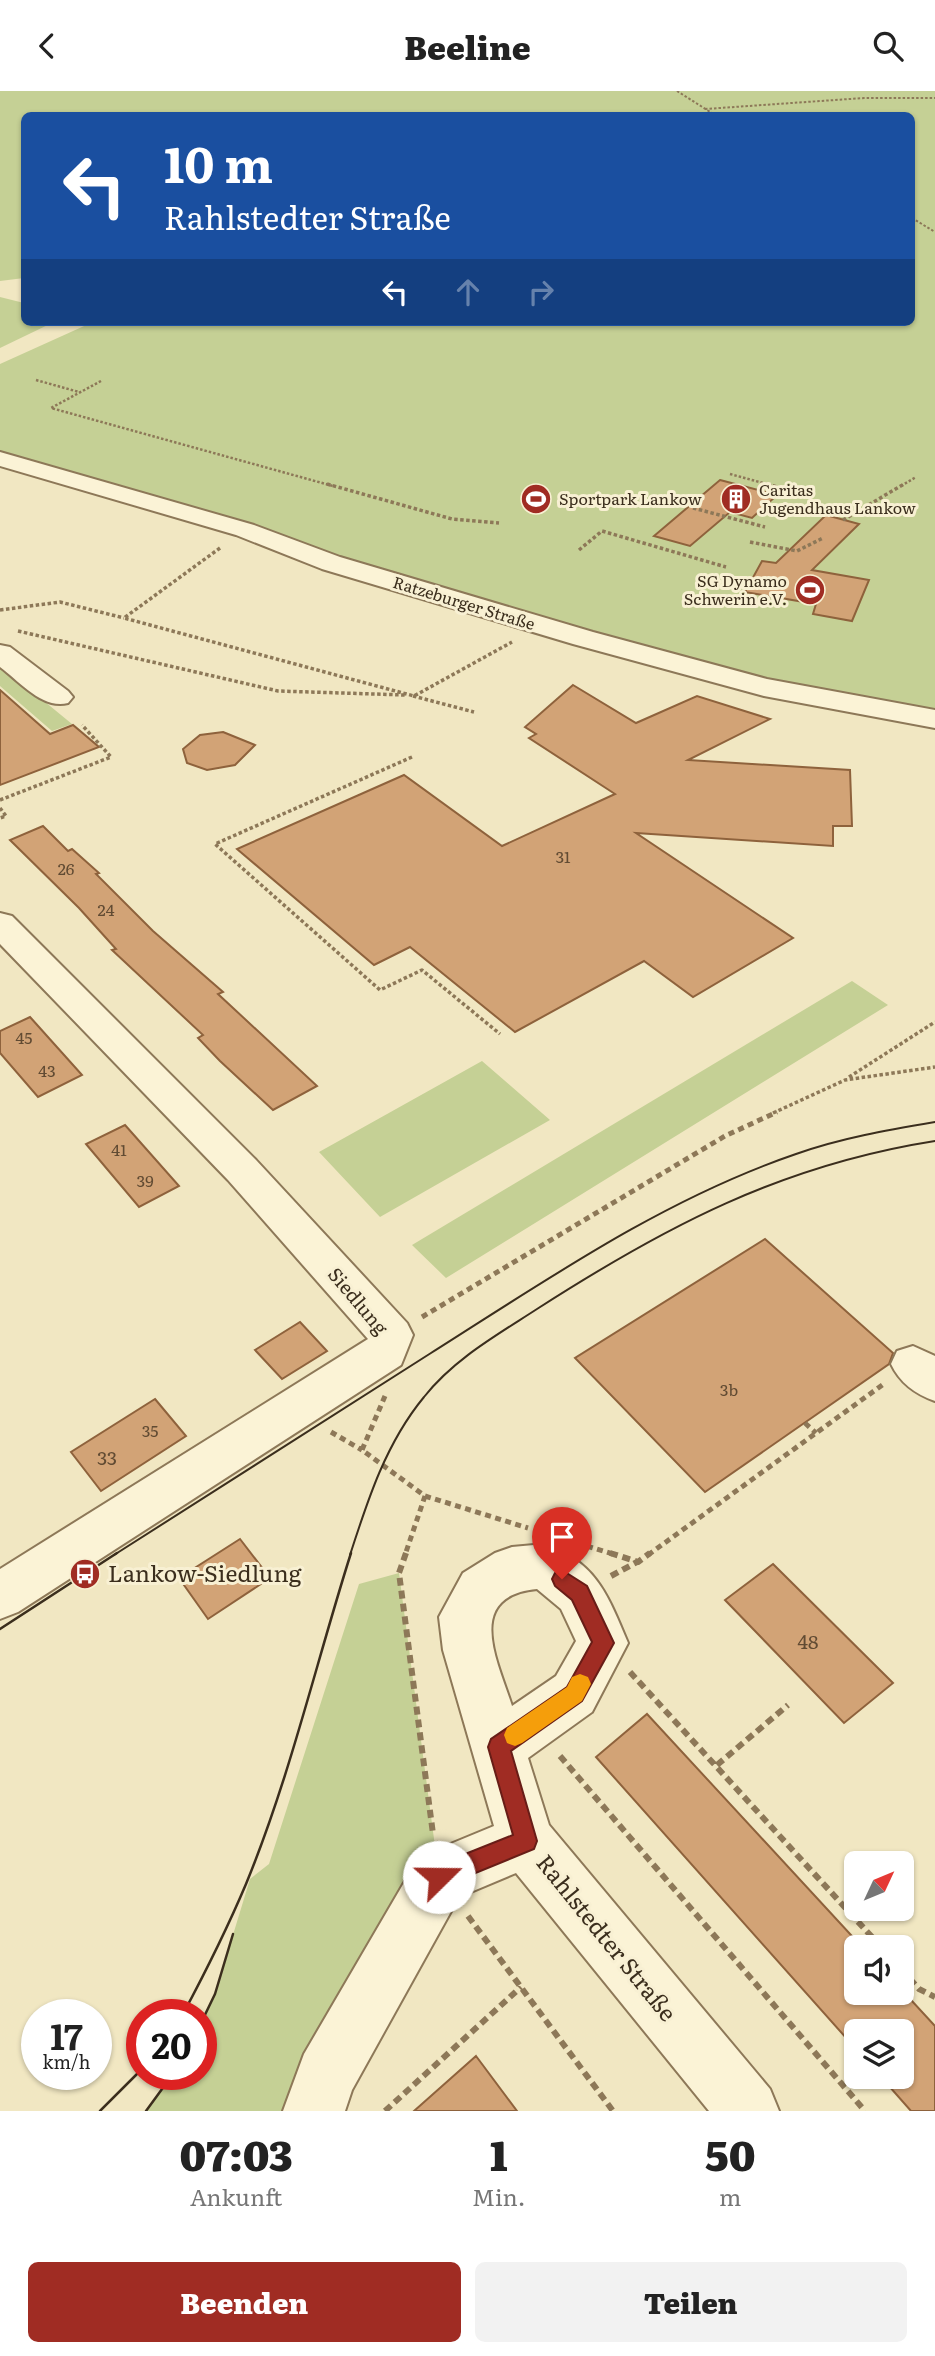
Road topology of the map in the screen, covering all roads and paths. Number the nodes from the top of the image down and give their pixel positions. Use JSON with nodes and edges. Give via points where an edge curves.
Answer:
{"nodes":[{"id":1,"x":677,"y":91,"type":"edge"},
{"id":2,"x":935,"y":98,"type":"edge"},
{"id":3,"x":705,"y":109,"type":"junction"},
{"id":4,"x":710,"y":112,"type":"edge"},
{"id":5,"x":915,"y":220,"type":"edge"},
{"id":6,"x":935,"y":233,"type":"edge"},
{"id":7,"x":36,"y":380,"type":"dead end"},
{"id":8,"x":101,"y":381,"type":"dead end"},
{"id":9,"x":80,"y":393,"type":"junction"},
{"id":10,"x":1,"y":460,"type":"edge"},
{"id":11,"x":730,"y":474,"type":"dead end"},
{"id":12,"x":916,"y":477,"type":"dead end"},
{"id":13,"x":802,"y":494,"type":"dead end"},
{"id":14,"x":693,"y":508,"type":"dead end"},
{"id":15,"x":843,"y":520,"type":"dead end"},
{"id":16,"x":499,"y":523,"type":"dead end"},
{"id":17,"x":765,"y":527,"type":"dead end"},
{"id":18,"x":244,"y":530,"type":"junction"},
{"id":19,"x":823,"y":538,"type":"dead end"},
{"id":20,"x":750,"y":542,"type":"dead end"},
{"id":21,"x":579,"y":550,"type":"dead end"},
{"id":22,"x":726,"y":567,"type":"dead end"},
{"id":23,"x":0,"y":610,"type":"edge"},
{"id":24,"x":124,"y":618,"type":"junction"},
{"id":25,"x":522,"y":637,"type":"dead end"},
{"id":26,"x":7,"y":642,"type":"edge"},
{"id":27,"x":414,"y":696,"type":"junction"},
{"id":28,"x":58,"y":698,"type":"dead end"},
{"id":29,"x":474,"y":712,"type":"dead end"},
{"id":30,"x":935,"y":719,"type":"edge"},
{"id":31,"x":82,"y":725,"type":"dead end"},
{"id":32,"x":412,"y":758,"type":"dead end"},
{"id":33,"x":0,"y":800,"type":"edge"},
{"id":34,"x":0,"y":808,"type":"edge"},
{"id":35,"x":0,"y":818,"type":"edge"},
{"id":36,"x":0,"y":924,"type":"edge"},
{"id":37,"x":935,"y":1022,"type":"edge"},
{"id":38,"x":500,"y":1034,"type":"dead end"},
{"id":39,"x":935,"y":1067,"type":"edge"},
{"id":40,"x":845,"y":1080,"type":"junction"},
{"id":41,"x":391,"y":1335,"type":"junction"},
{"id":42,"x":924,"y":1373,"type":"edge"},
{"id":43,"x":389,"y":1386,"type":"dead end"},
{"id":44,"x":805,"y":1423,"type":"dead end"},
{"id":45,"x":331,"y":1432,"type":"dead end"},
{"id":46,"x":816,"y":1433,"type":"junction"},
{"id":47,"x":362,"y":1450,"type":"junction"},
{"id":48,"x":425,"y":1496,"type":"junction"},
{"id":49,"x":532,"y":1529,"type":"dead end"},
{"id":50,"x":585,"y":1545,"type":"dead end"},
{"id":51,"x":0,"y":1596,"type":"edge"},
{"id":52,"x":603,"y":1643,"type":"junction"},
{"id":53,"x":788,"y":1705,"type":"dead end"},
{"id":54,"x":515,"y":1735,"type":"junction"},
{"id":55,"x":717,"y":1765,"type":"junction"},
{"id":56,"x":526,"y":1841,"type":"junction"},
{"id":57,"x":439,"y":1877,"type":"junction"},
{"id":58,"x":870,"y":1935,"type":"edge"},
{"id":59,"x":914,"y":1983,"type":"edge"},
{"id":60,"x":521,"y":1987,"type":"junction"},
{"id":61,"x":935,"y":1997,"type":"edge"},
{"id":62,"x":314,"y":2111,"type":"edge"},
{"id":63,"x":385,"y":2111,"type":"edge"},
{"id":64,"x":613,"y":2111,"type":"edge"},
{"id":65,"x":748,"y":2111,"type":"edge"},
{"id":66,"x":865,"y":2111,"type":"edge"}],
"edges":[{"from":1,"to":3,"type":"path"},
{"from":2,"to":3,"type":"path"},
{"from":3,"to":4,"type":"path"},
{"from":5,"to":6,"type":"path"},
{"from":7,"to":9,"type":"path"},
{"from":8,"to":9,"type":"path"},
{"from":9,"to":16,"type":"path","via":[[51,408],[452,519]]},
{"from":10,"to":18,"type":"street","name":"Ratzeburger Straße"},
{"from":11,"to":13,"type":"path"},
{"from":12,"to":15,"type":"path"},
{"from":14,"to":17,"type":"path"},
{"from":18,"to":24,"type":"path"},
{"from":18,"to":30,"type":"street","name":"Ratzeburger Straße","via":[[331,563],[678,664],[764,687]]},
{"from":19,"to":20,"type":"path","via":[[797,551]]},
{"from":21,"to":22,"type":"path","via":[[602,531]]},
{"from":23,"to":24,"type":"path","via":[[60,602]]},
{"from":24,"to":27,"type":"path"},
{"from":25,"to":27,"type":"path"},
{"from":26,"to":27,"type":"path","via":[[278,691]]},
{"from":26,"to":28,"type":"street"},
{"from":27,"to":29,"type":"path"},
{"from":31,"to":33,"type":"path","via":[[111,757]]},
{"from":32,"to":38,"type":"path","via":[[215,844],[380,990],[422,970]]},
{"from":34,"to":35,"type":"path","via":[[6,815]]},
{"from":36,"to":41,"type":"street","name":"Siedlung","via":[[242,1170]]},
{"from":37,"to":40,"type":"path"},
{"from":39,"to":40,"type":"path"},
{"from":40,"to":41,"type":"path","via":[[725,1136]]},
{"from":41,"to":51,"type":"street","name":"Siedlung","via":[[385,1352]]},
{"from":42,"to":46,"type":"path"},
{"from":43,"to":47,"type":"path"},
{"from":44,"to":46,"type":"path"},
{"from":45,"to":47,"type":"path"},
{"from":46,"to":50,"type":"path","via":[[638,1562]]},
{"from":47,"to":48,"type":"path"},
{"from":48,"to":49,"type":"path"},
{"from":48,"to":57,"type":"path","via":[[399,1573]]},
{"from":52,"to":54,"type":"street","via":[[574,1694]]},
{"from":52,"to":54,"type":"street","name":"Rahlstedter Straße","via":[[579,1593],[545,1566],[512,1569],[481,1589],[464,1617],[468,1650]]},
{"from":52,"to":55,"type":"path"},
{"from":53,"to":55,"type":"path"},
{"from":54,"to":56,"type":"street","name":"Rahlstedter Straße"},
{"from":54,"to":66,"type":"path"},
{"from":55,"to":58,"type":"path"},
{"from":56,"to":57,"type":"street"},
{"from":56,"to":65,"type":"street","name":"Rahlstedter Straße"},
{"from":57,"to":60,"type":"path"},
{"from":57,"to":62,"type":"street","via":[[326,2076]]},
{"from":59,"to":61,"type":"path"},
{"from":60,"to":63,"type":"path"},
{"from":60,"to":64,"type":"path"}]}
